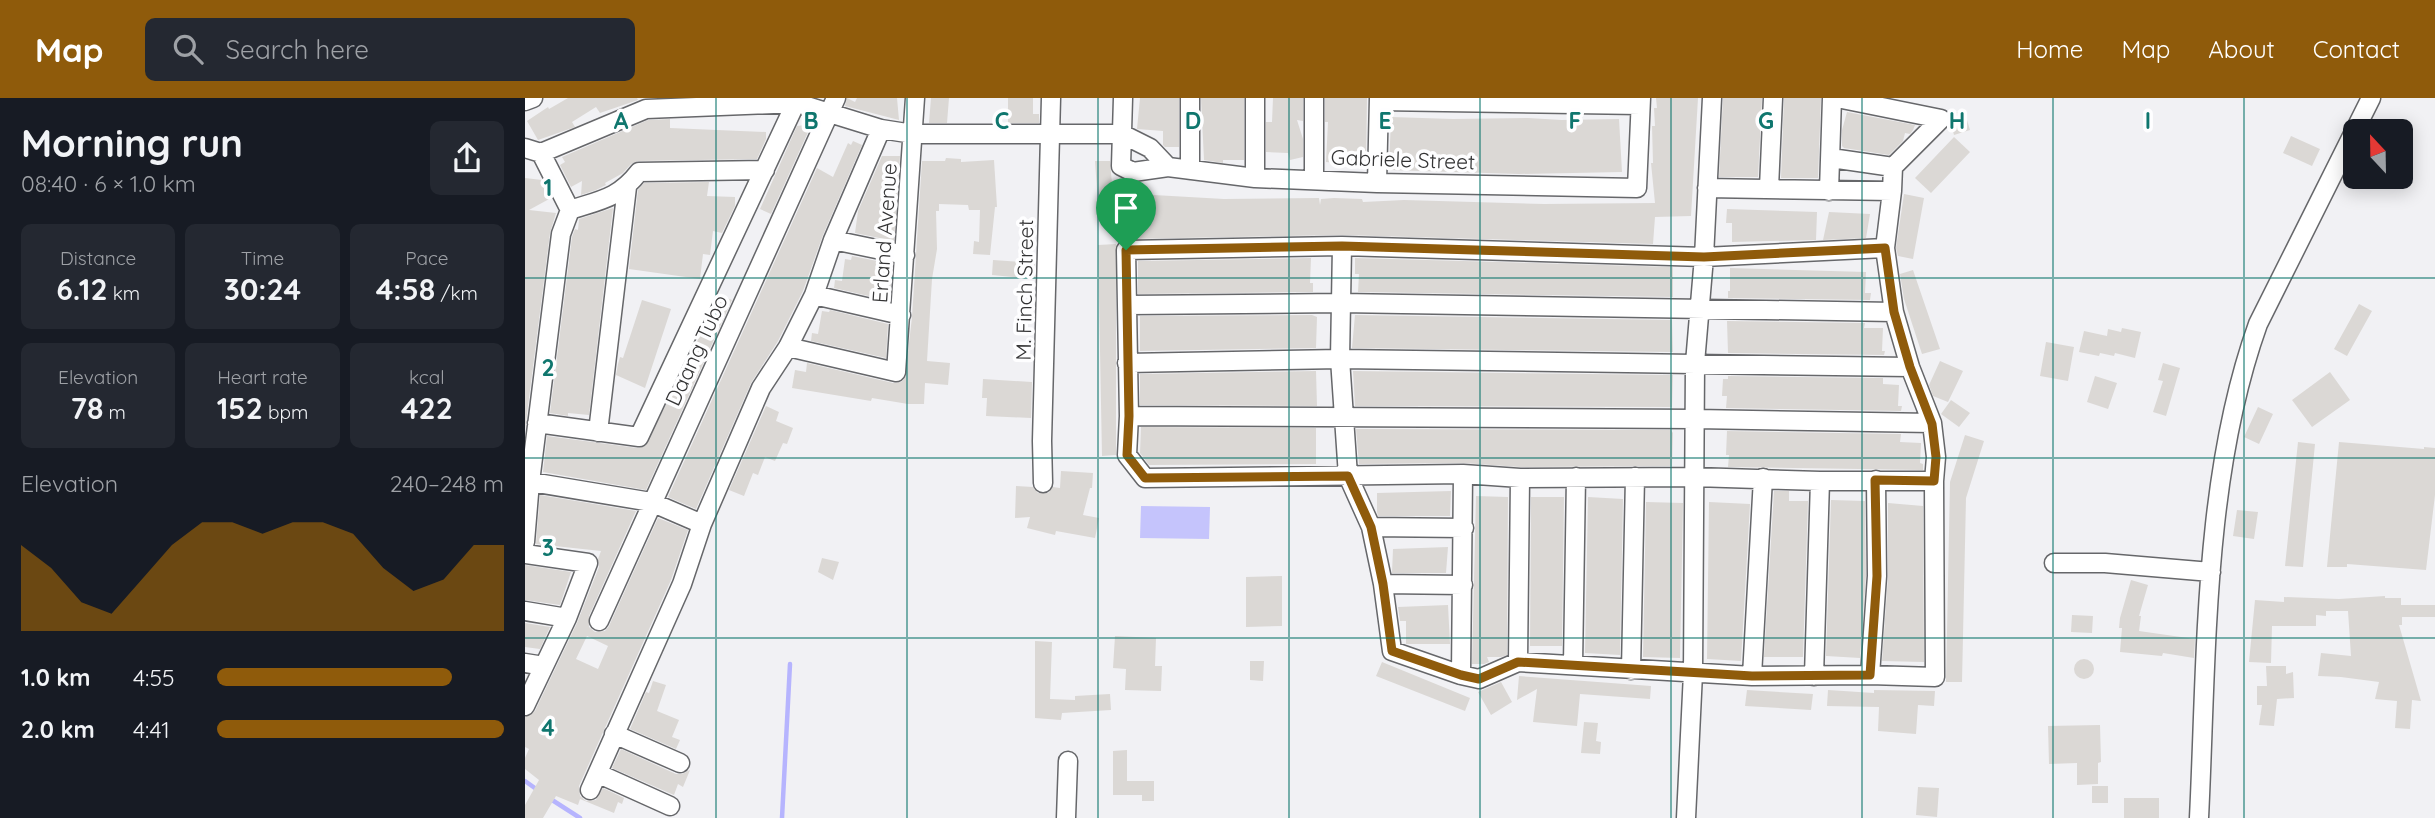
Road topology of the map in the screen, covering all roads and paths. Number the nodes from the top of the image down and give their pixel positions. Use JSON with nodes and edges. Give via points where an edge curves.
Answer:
{"nodes":[{"id":1,"x":533,"y":98,"type":"edge"},
{"id":2,"x":915,"y":98,"type":"edge"},
{"id":3,"x":1052,"y":98,"type":"edge"},
{"id":4,"x":1123,"y":98,"type":"edge"},
{"id":5,"x":1190,"y":98,"type":"edge"},
{"id":6,"x":1255,"y":98,"type":"edge"},
{"id":7,"x":1314,"y":98,"type":"edge"},
{"id":8,"x":1712,"y":98,"type":"edge"},
{"id":9,"x":1773,"y":98,"type":"edge"},
{"id":10,"x":1835,"y":98,"type":"edge"},
{"id":11,"x":2371,"y":98,"type":"edge"},
{"id":12,"x":1379,"y":99,"type":"edge"},
{"id":13,"x":797,"y":100,"type":"edge"},
{"id":14,"x":525,"y":101,"type":"edge"},
{"id":15,"x":1641,"y":102,"type":"edge"},
{"id":16,"x":833,"y":106,"type":"edge"},
{"id":17,"x":881,"y":129,"type":"junction"},
{"id":18,"x":1050,"y":133,"type":"junction"},
{"id":19,"x":913,"y":134,"type":"junction"},
{"id":20,"x":1118,"y":134,"type":"junction"},
{"id":21,"x":533,"y":150,"type":"edge"},
{"id":22,"x":1831,"y":158,"type":"junction"},
{"id":23,"x":1168,"y":167,"type":"junction"},
{"id":24,"x":1893,"y":167,"type":"junction"},
{"id":25,"x":765,"y":170,"type":"junction"},
{"id":26,"x":1189,"y":170,"type":"junction"},
{"id":27,"x":1255,"y":178,"type":"junction"},
{"id":28,"x":1314,"y":179,"type":"junction"},
{"id":29,"x":1377,"y":183,"type":"junction"},
{"id":30,"x":627,"y":187,"type":"junction"},
{"id":31,"x":1707,"y":188,"type":"junction"},
{"id":32,"x":1769,"y":188,"type":"junction"},
{"id":33,"x":1829,"y":191,"type":"junction"},
{"id":34,"x":1892,"y":191,"type":"junction"},
{"id":35,"x":570,"y":210,"type":"junction"},
{"id":36,"x":833,"y":240,"type":"junction"},
{"id":37,"x":1342,"y":246,"type":"junction"},
{"id":38,"x":1885,"y":248,"type":"junction"},
{"id":39,"x":905,"y":255,"type":"junction"},
{"id":40,"x":1704,"y":257,"type":"junction"},
{"id":41,"x":814,"y":295,"type":"junction"},
{"id":42,"x":1341,"y":303,"type":"junction"},
{"id":43,"x":1128,"y":305,"type":"junction"},
{"id":44,"x":1698,"y":308,"type":"junction"},
{"id":45,"x":1894,"y":312,"type":"junction"},
{"id":46,"x":901,"y":315,"type":"junction"},
{"id":47,"x":788,"y":347,"type":"junction"},
{"id":48,"x":1340,"y":359,"type":"junction"},
{"id":49,"x":1127,"y":363,"type":"junction"},
{"id":50,"x":1695,"y":363,"type":"junction"},
{"id":51,"x":1910,"y":367,"type":"junction"},
{"id":52,"x":1129,"y":416,"type":"junction"},
{"id":53,"x":1344,"y":417,"type":"junction"},
{"id":54,"x":1696,"y":419,"type":"junction"},
{"id":55,"x":537,"y":423,"type":"junction"},
{"id":56,"x":1932,"y":424,"type":"junction"},
{"id":57,"x":598,"y":432,"type":"junction"},
{"id":58,"x":1463,"y":474,"type":"junction"},
{"id":59,"x":1348,"y":476,"type":"junction"},
{"id":60,"x":1576,"y":477,"type":"junction"},
{"id":61,"x":1635,"y":477,"type":"junction"},
{"id":62,"x":1695,"y":477,"type":"junction"},
{"id":63,"x":1520,"y":478,"type":"junction"},
{"id":64,"x":1763,"y":478,"type":"junction"},
{"id":65,"x":1875,"y":480,"type":"junction"},
{"id":66,"x":528,"y":481,"type":"edge"},
{"id":67,"x":1820,"y":481,"type":"junction"},
{"id":68,"x":1934,"y":481,"type":"junction"},
{"id":69,"x":1043,"y":483,"type":"dead end"},
{"id":70,"x":651,"y":502,"type":"junction"},
{"id":71,"x":702,"y":524,"type":"junction"},
{"id":72,"x":1371,"y":527,"type":"junction"},
{"id":73,"x":1464,"y":528,"type":"junction"},
{"id":74,"x":525,"y":541,"type":"edge"},
{"id":75,"x":525,"y":554,"type":"edge"},
{"id":76,"x":2054,"y":563,"type":"dead end"},
{"id":77,"x":2211,"y":572,"type":"junction"},
{"id":78,"x":1383,"y":584,"type":"junction"},
{"id":79,"x":1463,"y":585,"type":"junction"},
{"id":80,"x":525,"y":611,"type":"edge"},
{"id":81,"x":567,"y":618,"type":"junction"},
{"id":82,"x":599,"y":621,"type":"dead end"},
{"id":83,"x":1518,"y":662,"type":"junction"},
{"id":84,"x":525,"y":663,"type":"edge"},
{"id":85,"x":1573,"y":665,"type":"junction"},
{"id":86,"x":544,"y":666,"type":"junction"},
{"id":87,"x":1631,"y":670,"type":"junction"},
{"id":88,"x":1693,"y":673,"type":"junction"},
{"id":89,"x":1461,"y":675,"type":"junction"},
{"id":90,"x":1870,"y":675,"type":"junction"},
{"id":91,"x":1752,"y":676,"type":"junction"},
{"id":92,"x":1814,"y":676,"type":"junction"},
{"id":93,"x":525,"y":706,"type":"edge"},
{"id":94,"x":614,"y":734,"type":"junction"},
{"id":95,"x":1068,"y":761,"type":"dead end"},
{"id":96,"x":681,"y":763,"type":"dead end"},
{"id":97,"x":599,"y":774,"type":"junction"},
{"id":98,"x":590,"y":790,"type":"dead end"},
{"id":99,"x":670,"y":806,"type":"dead end"},
{"id":100,"x":1066,"y":818,"type":"edge"},
{"id":101,"x":1686,"y":818,"type":"edge"},
{"id":102,"x":2199,"y":818,"type":"edge"}],
"edges":[{"from":1,"to":14,"type":"street"},
{"from":2,"to":19,"type":"street","name":"Erland Avenue"},
{"from":3,"to":18,"type":"street","name":"M. Finch Street"},
{"from":4,"to":20,"type":"street"},
{"from":5,"to":26,"type":"street"},
{"from":6,"to":27,"type":"street"},
{"from":7,"to":28,"type":"street"},
{"from":8,"to":31,"type":"street"},
{"from":9,"to":32,"type":"street"},
{"from":10,"to":22,"type":"street"},
{"from":10,"to":24,"type":"street","via":[[1941,119]]},
{"from":11,"to":77,"type":"street","via":[[2258,324],[2245,359],[2231,413]]},
{"from":12,"to":15,"type":"street"},
{"from":12,"to":29,"type":"street"},
{"from":13,"to":16,"type":"street"},
{"from":13,"to":21,"type":"street","via":[[646,108]]},
{"from":13,"to":25,"type":"street"},
{"from":15,"to":29,"type":"street","name":"Gabriele Street","via":[[1637,188]]},
{"from":16,"to":17,"type":"street"},
{"from":16,"to":70,"type":"street","name":"Daang Tubo"},
{"from":17,"to":19,"type":"street"},
{"from":17,"to":36,"type":"street"},
{"from":18,"to":19,"type":"street"},
{"from":18,"to":20,"type":"street"},
{"from":18,"to":69,"type":"street","name":"M. Finch Street"},
{"from":19,"to":39,"type":"street","name":"Erland Avenue"},
{"from":20,"to":23,"type":"street","via":[[1150,148]]},
{"from":20,"to":23,"type":"street","name":"Gabriele Street","via":[[1123,168],[1139,172]]},
{"from":21,"to":35,"type":"street"},
{"from":22,"to":24,"type":"street"},
{"from":22,"to":33,"type":"street"},
{"from":23,"to":26,"type":"street","name":"Gabriele Street"},
{"from":24,"to":34,"type":"street"},
{"from":25,"to":30,"type":"street","via":[[639,172]]},
{"from":25,"to":57,"type":"street","via":[[639,437]]},
{"from":26,"to":27,"type":"street","name":"Gabriele Street"},
{"from":27,"to":28,"type":"street","name":"Gabriele Street"},
{"from":28,"to":29,"type":"street","name":"Gabriele Street"},
{"from":30,"to":35,"type":"street"},
{"from":30,"to":57,"type":"street"},
{"from":31,"to":32,"type":"street"},
{"from":31,"to":40,"type":"street"},
{"from":32,"to":33,"type":"street"},
{"from":33,"to":34,"type":"street"},
{"from":34,"to":38,"type":"street"},
{"from":35,"to":55,"type":"street","via":[[561,234]]},
{"from":36,"to":39,"type":"street"},
{"from":36,"to":41,"type":"street"},
{"from":37,"to":40,"type":"street"},
{"from":37,"to":42,"type":"street"},
{"from":37,"to":43,"type":"street","via":[[1126,250]]},
{"from":38,"to":40,"type":"street"},
{"from":38,"to":45,"type":"street"},
{"from":39,"to":46,"type":"street","name":"Erland Avenue"},
{"from":40,"to":44,"type":"street"},
{"from":41,"to":46,"type":"street"},
{"from":41,"to":47,"type":"street"},
{"from":42,"to":43,"type":"street"},
{"from":42,"to":44,"type":"street"},
{"from":42,"to":48,"type":"street"},
{"from":43,"to":49,"type":"street"},
{"from":44,"to":45,"type":"street"},
{"from":44,"to":50,"type":"street"},
{"from":45,"to":51,"type":"street"},
{"from":46,"to":47,"type":"street","name":"Erland Avenue","via":[[895,372]]},
{"from":47,"to":71,"type":"street","via":[[761,388]]},
{"from":48,"to":49,"type":"street"},
{"from":48,"to":50,"type":"street"},
{"from":48,"to":53,"type":"street"},
{"from":49,"to":52,"type":"street"},
{"from":50,"to":51,"type":"street"},
{"from":50,"to":54,"type":"street"},
{"from":51,"to":56,"type":"street"},
{"from":52,"to":53,"type":"street"},
{"from":52,"to":59,"type":"street","via":[[1127,455],[1145,478]]},
{"from":53,"to":54,"type":"street"},
{"from":53,"to":59,"type":"street"},
{"from":54,"to":56,"type":"street"},
{"from":54,"to":62,"type":"street"},
{"from":55,"to":57,"type":"street"},
{"from":55,"to":66,"type":"street"},
{"from":56,"to":68,"type":"street"},
{"from":58,"to":59,"type":"street"},
{"from":58,"to":63,"type":"street"},
{"from":58,"to":73,"type":"street"},
{"from":59,"to":72,"type":"street"},
{"from":60,"to":61,"type":"street"},
{"from":60,"to":63,"type":"street"},
{"from":60,"to":85,"type":"street"},
{"from":61,"to":62,"type":"street"},
{"from":61,"to":87,"type":"street"},
{"from":62,"to":64,"type":"street"},
{"from":62,"to":88,"type":"street"},
{"from":63,"to":83,"type":"street"},
{"from":64,"to":67,"type":"street"},
{"from":64,"to":91,"type":"street"},
{"from":65,"to":67,"type":"street"},
{"from":65,"to":68,"type":"street"},
{"from":65,"to":90,"type":"street","via":[[1877,576]]},
{"from":66,"to":70,"type":"street"},
{"from":66,"to":74,"type":"street"},
{"from":67,"to":92,"type":"street"},
{"from":68,"to":90,"type":"street","via":[[1934,677]]},
{"from":70,"to":71,"type":"street"},
{"from":70,"to":82,"type":"street","name":"Daang Tubo"},
{"from":71,"to":94,"type":"street","via":[[682,584]]},
{"from":72,"to":73,"type":"street"},
{"from":72,"to":78,"type":"street"},
{"from":73,"to":79,"type":"street"},
{"from":75,"to":81,"type":"street","via":[[588,563]]},
{"from":76,"to":77,"type":"street"},
{"from":77,"to":102,"type":"street"},
{"from":78,"to":79,"type":"street"},
{"from":78,"to":89,"type":"street","via":[[1392,651]]},
{"from":79,"to":89,"type":"street"},
{"from":80,"to":81,"type":"street"},
{"from":81,"to":86,"type":"street"},
{"from":83,"to":85,"type":"street"},
{"from":83,"to":89,"type":"street","via":[[1479,679]]},
{"from":84,"to":86,"type":"street"},
{"from":85,"to":87,"type":"street"},
{"from":86,"to":93,"type":"street"},
{"from":87,"to":88,"type":"street"},
{"from":88,"to":91,"type":"street"},
{"from":88,"to":101,"type":"street"},
{"from":90,"to":92,"type":"street"},
{"from":91,"to":92,"type":"street"},
{"from":94,"to":96,"type":"street"},
{"from":94,"to":97,"type":"street"},
{"from":95,"to":100,"type":"street"},
{"from":97,"to":98,"type":"street"},
{"from":97,"to":99,"type":"street"}]}
